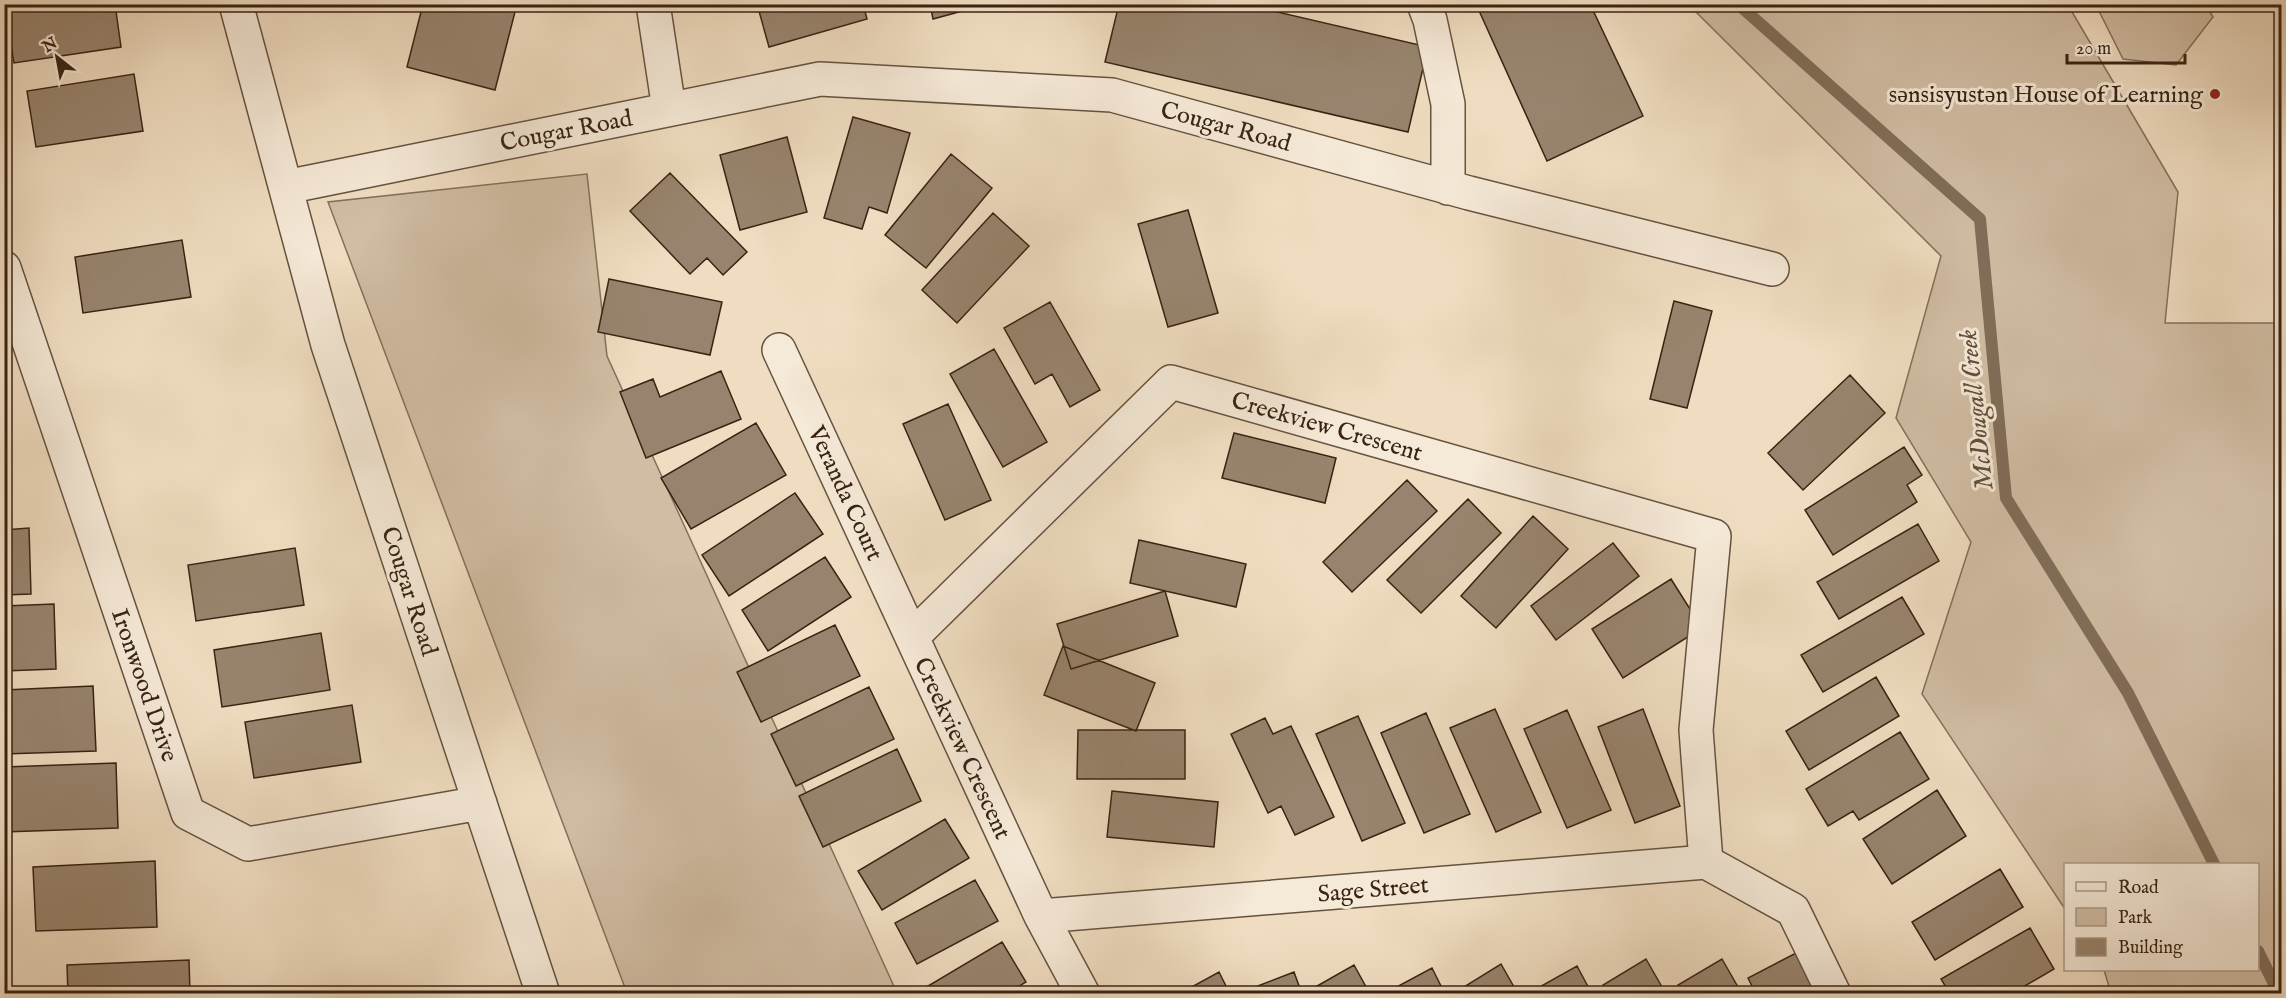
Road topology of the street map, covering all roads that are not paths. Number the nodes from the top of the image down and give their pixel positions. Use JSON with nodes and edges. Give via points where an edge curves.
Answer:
{"nodes":[{"id":1,"x":236,"y":4,"type":"edge"},
{"id":2,"x":652,"y":4,"type":"edge"},
{"id":3,"x":1424,"y":4,"type":"edge"},
{"id":4,"x":669,"y":109,"type":"junction"},
{"id":5,"x":286,"y":187,"type":"junction"},
{"id":6,"x":1448,"y":188,"type":"junction"},
{"id":7,"x":4,"y":268,"type":"edge"},
{"id":8,"x":1772,"y":269,"type":"dead end"},
{"id":9,"x":779,"y":350,"type":"dead end"},
{"id":10,"x":912,"y":637,"type":"junction"},
{"id":11,"x":480,"y":803,"type":"junction"},
{"id":12,"x":1706,"y":862,"type":"junction"},
{"id":13,"x":1041,"y":916,"type":"junction"},
{"id":14,"x":543,"y":993,"type":"edge"},
{"id":15,"x":1083,"y":993,"type":"edge"},
{"id":16,"x":1834,"y":993,"type":"edge"}],
"edges":[{"from":1,"to":5,"type":"street","name":"Cougar Road"},
{"from":2,"to":4,"type":"street"},
{"from":3,"to":6,"type":"street","via":[[1448,104]]},
{"from":4,"to":5,"type":"street","name":"Cougar Road"},
{"from":4,"to":6,"type":"street","name":"Cougar Road","via":[[820,79],[1112,95]]},
{"from":5,"to":11,"type":"street","name":"Cougar Road","via":[[328,345]]},
{"from":6,"to":8,"type":"street","name":"Cougar Road"},
{"from":7,"to":11,"type":"street","name":"Ironwood Drive","via":[[188,813],[248,844]]},
{"from":9,"to":10,"type":"street","name":"Veranda Court"},
{"from":10,"to":12,"type":"street","name":"Creekview Crescent","via":[[1172,382],[1714,536],[1696,730]]},
{"from":10,"to":13,"type":"street","name":"Creekview Crescent"},
{"from":11,"to":14,"type":"street","name":"Cougar Road"},
{"from":12,"to":13,"type":"street","name":"Sage Street"},
{"from":12,"to":16,"type":"street","via":[[1793,910]]},
{"from":13,"to":15,"type":"street","name":"Creekview Crescent"}]}
